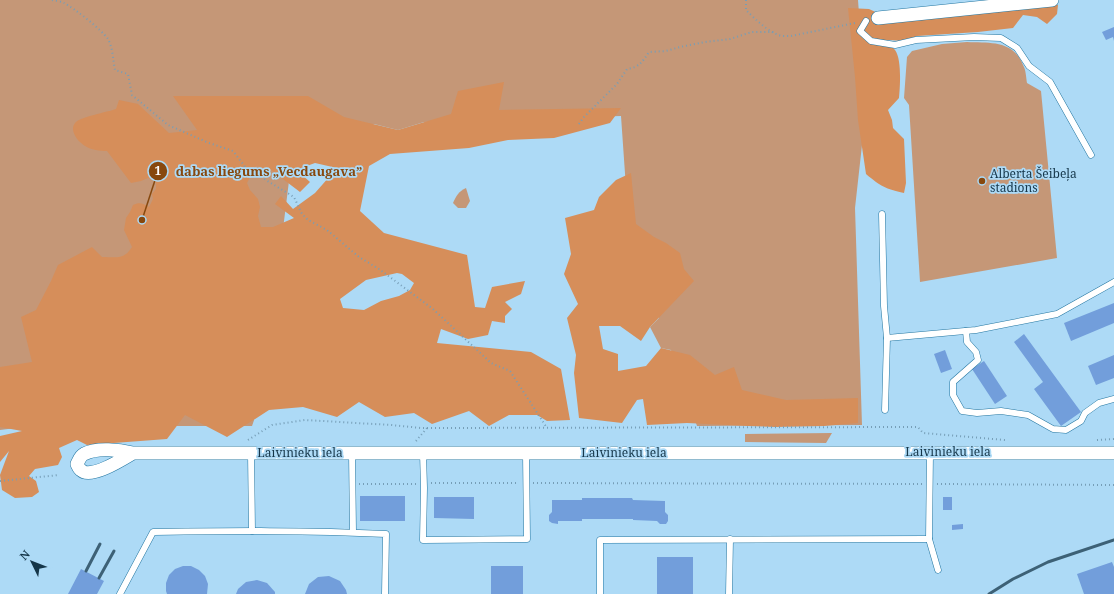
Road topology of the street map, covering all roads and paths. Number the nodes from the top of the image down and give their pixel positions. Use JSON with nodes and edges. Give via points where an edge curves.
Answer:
{"nodes":[{"id":1,"x":52,"y":0,"type":"edge"},
{"id":2,"x":746,"y":0,"type":"edge"},
{"id":3,"x":1052,"y":0,"type":"edge"},
{"id":4,"x":872,"y":19,"type":"junction"},
{"id":5,"x":774,"y":32,"type":"junction"},
{"id":6,"x":579,"y":124,"type":"dead end"},
{"id":7,"x":1091,"y":155,"type":"dead end"},
{"id":8,"x":882,"y":214,"type":"dead end"},
{"id":9,"x":1114,"y":282,"type":"edge"},
{"id":10,"x":966,"y":331,"type":"junction"},
{"id":11,"x":887,"y":338,"type":"junction"},
{"id":12,"x":1114,"y":399,"type":"edge"},
{"id":13,"x":884,"y":410,"type":"dead end"},
{"id":14,"x":547,"y":428,"type":"junction"},
{"id":15,"x":1114,"y":439,"type":"edge"},
{"id":16,"x":1010,"y":440,"type":"dead end"},
{"id":17,"x":1092,"y":440,"type":"dead end"},
{"id":18,"x":249,"y":447,"type":"junction"},
{"id":19,"x":930,"y":452,"type":"junction"},
{"id":20,"x":133,"y":453,"type":"dead end"},
{"id":21,"x":352,"y":453,"type":"junction"},
{"id":22,"x":423,"y":453,"type":"junction"},
{"id":23,"x":526,"y":453,"type":"junction"},
{"id":24,"x":1114,"y":453,"type":"edge"},
{"id":25,"x":59,"y":475,"type":"dead end"},
{"id":26,"x":0,"y":481,"type":"edge"},
{"id":27,"x":527,"y":483,"type":"junction"},
{"id":28,"x":353,"y":484,"type":"junction"},
{"id":29,"x":424,"y":484,"type":"junction"},
{"id":30,"x":930,"y":484,"type":"junction"},
{"id":31,"x":1114,"y":485,"type":"edge"},
{"id":32,"x":252,"y":531,"type":"junction"},
{"id":33,"x":352,"y":532,"type":"junction"},
{"id":34,"x":730,"y":539,"type":"junction"},
{"id":35,"x":930,"y":539,"type":"junction"},
{"id":36,"x":938,"y":570,"type":"dead end"},
{"id":37,"x":120,"y":594,"type":"edge"},
{"id":38,"x":385,"y":594,"type":"edge"},
{"id":39,"x":600,"y":594,"type":"edge"},
{"id":40,"x":729,"y":594,"type":"edge"}],
"edges":[{"from":1,"to":14,"type":"path","via":[[63,2],[74,9],[108,39],[115,70],[128,74],[132,95],[168,125],[233,151],[246,168],[294,197],[302,214],[308,220],[327,230],[359,257],[433,309],[491,363],[510,371]]},
{"from":2,"to":5,"type":"path","via":[[746,10],[764,27]]},
{"from":3,"to":4,"type":"street"},
{"from":4,"to":5,"type":"path","via":[[791,36],[781,36]]},
{"from":4,"to":7,"type":"lane","via":[[860,31],[871,41],[895,45],[916,40],[1001,38],[1017,48],[1029,66],[1050,82]]},
{"from":5,"to":6,"type":"path","via":[[752,32],[730,39],[649,52],[641,64],[627,69],[617,84]]},
{"from":8,"to":11,"type":"lane"},
{"from":9,"to":10,"type":"lane","via":[[1057,314]]},
{"from":10,"to":11,"type":"lane"},
{"from":10,"to":12,"type":"lane","via":[[967,342],[976,352],[978,360],[953,382],[953,395],[962,411],[1001,411],[1028,415],[1053,429],[1066,430],[1081,421],[1085,414],[1100,403]]},
{"from":11,"to":13,"type":"lane"},
{"from":14,"to":16,"type":"path","via":[[918,427],[923,433]]},
{"from":14,"to":18,"type":"path","via":[[421,428],[305,420],[272,425]]},
{"from":15,"to":17,"type":"path"},
{"from":18,"to":20,"type":"street","name":"Laivinieku iela"},
{"from":18,"to":21,"type":"street","name":"Laivinieku iela"},
{"from":18,"to":32,"type":"lane"},
{"from":19,"to":23,"type":"street","name":"Laivinieku iela"},
{"from":19,"to":24,"type":"street","name":"Laivinieku iela"},
{"from":19,"to":30,"type":"lane"},
{"from":21,"to":22,"type":"street","name":"Laivinieku iela"},
{"from":21,"to":28,"type":"lane"},
{"from":22,"to":23,"type":"street","name":"Laivinieku iela"},
{"from":22,"to":29,"type":"lane"},
{"from":23,"to":27,"type":"lane"},
{"from":25,"to":26,"type":"path"},
{"from":27,"to":29,"type":"path"},
{"from":27,"to":29,"type":"lane","via":[[527,539],[423,540]]},
{"from":27,"to":30,"type":"path"},
{"from":28,"to":29,"type":"path"},
{"from":28,"to":33,"type":"lane"},
{"from":30,"to":31,"type":"path"},
{"from":30,"to":35,"type":"lane"},
{"from":32,"to":33,"type":"lane"},
{"from":32,"to":37,"type":"lane","via":[[153,532]]},
{"from":33,"to":38,"type":"lane","via":[[386,534]]},
{"from":34,"to":35,"type":"lane"},
{"from":34,"to":39,"type":"lane","via":[[600,540]]},
{"from":34,"to":40,"type":"lane"},
{"from":35,"to":36,"type":"lane"}]}
